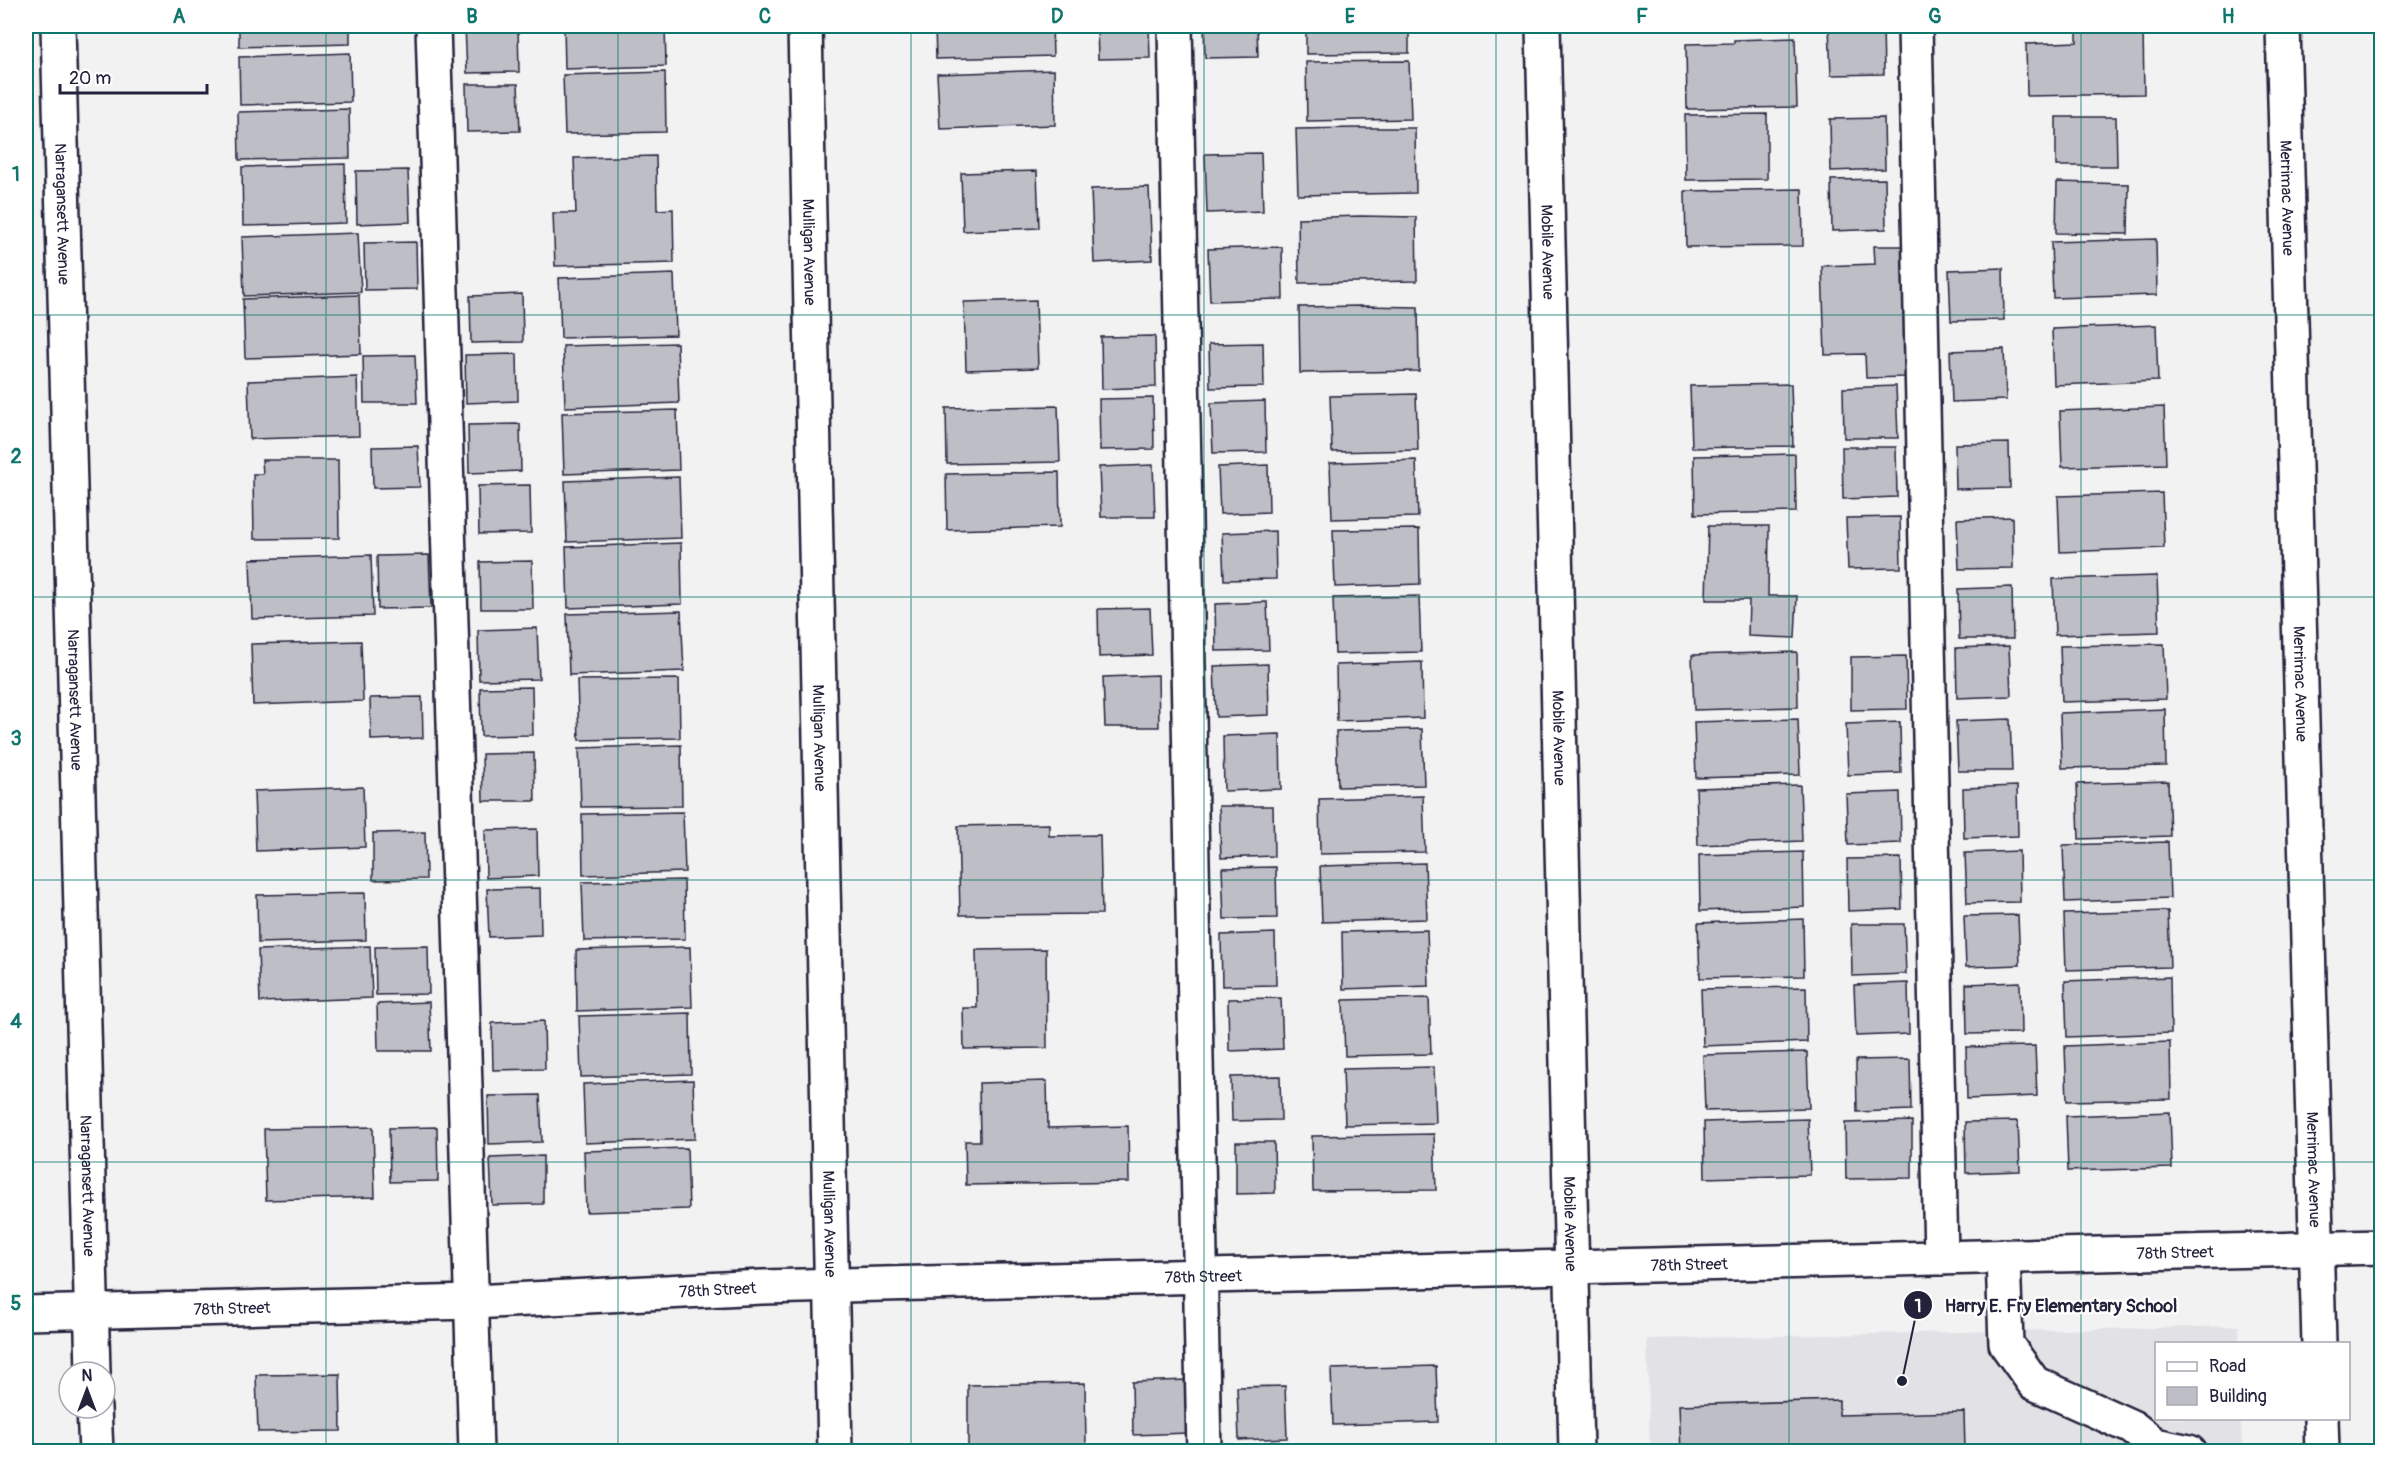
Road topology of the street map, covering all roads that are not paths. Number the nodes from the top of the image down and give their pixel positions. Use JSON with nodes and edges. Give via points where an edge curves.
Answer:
{"nodes":[{"id":1,"x":58,"y":26,"type":"edge"},
{"id":2,"x":433,"y":26,"type":"edge"},
{"id":3,"x":805,"y":26,"type":"edge"},
{"id":4,"x":1175,"y":26,"type":"edge"},
{"id":5,"x":1544,"y":26,"type":"edge"},
{"id":6,"x":1915,"y":26,"type":"edge"},
{"id":7,"x":2283,"y":26,"type":"edge"},
{"id":8,"x":2316,"y":1247,"type":"junction"},
{"id":9,"x":2382,"y":1247,"type":"edge"},
{"id":10,"x":2003,"y":1256,"type":"junction"},
{"id":11,"x":1941,"y":1258,"type":"junction"},
{"id":12,"x":1570,"y":1266,"type":"junction"},
{"id":13,"x":1201,"y":1277,"type":"junction"},
{"id":14,"x":831,"y":1286,"type":"junction"},
{"id":15,"x":473,"y":1302,"type":"junction"},
{"id":16,"x":91,"y":1311,"type":"junction"},
{"id":17,"x":26,"y":1312,"type":"edge"},
{"id":18,"x":2319,"y":1342,"type":"edge"},
{"id":19,"x":93,"y":1360,"type":"edge"},
{"id":20,"x":95,"y":1420,"type":"edge"},
{"id":21,"x":2321,"y":1420,"type":"edge"},
{"id":22,"x":96,"y":1452,"type":"edge"},
{"id":23,"x":476,"y":1452,"type":"edge"},
{"id":24,"x":835,"y":1452,"type":"edge"},
{"id":25,"x":1204,"y":1452,"type":"edge"},
{"id":26,"x":1575,"y":1452,"type":"edge"},
{"id":27,"x":2189,"y":1452,"type":"edge"},
{"id":28,"x":2322,"y":1452,"type":"edge"}],
"edges":[{"from":1,"to":16,"type":"street","name":"Narragansett Avenue"},
{"from":2,"to":15,"type":"street"},
{"from":3,"to":14,"type":"street","name":"Mulligan Avenue"},
{"from":4,"to":13,"type":"street"},
{"from":5,"to":12,"type":"street","name":"Mobile Avenue"},
{"from":6,"to":11,"type":"street"},
{"from":7,"to":8,"type":"street","name":"Merrimac Avenue"},
{"from":8,"to":9,"type":"street","name":"78th Street"},
{"from":8,"to":10,"type":"street","name":"78th Street"},
{"from":8,"to":18,"type":"street","name":"Merrimac Avenue"},
{"from":10,"to":11,"type":"street","name":"78th Street"},
{"from":10,"to":27,"type":"street","via":[[2006,1344],[2034,1383],[2132,1427],[2155,1445]]},
{"from":11,"to":12,"type":"street","name":"78th Street"},
{"from":12,"to":13,"type":"street","name":"78th Street"},
{"from":12,"to":26,"type":"street","name":"Mobile Avenue"},
{"from":13,"to":14,"type":"street","name":"78th Street"},
{"from":13,"to":25,"type":"street"},
{"from":14,"to":15,"type":"street","name":"78th Street"},
{"from":14,"to":24,"type":"street","name":"Mulligan Avenue"},
{"from":15,"to":16,"type":"street","name":"78th Street"},
{"from":15,"to":23,"type":"street"},
{"from":16,"to":17,"type":"street","name":"78th Street"},
{"from":16,"to":19,"type":"street","name":"Narragansett Avenue"},
{"from":20,"to":22,"type":"street"},
{"from":21,"to":28,"type":"street"}]}
